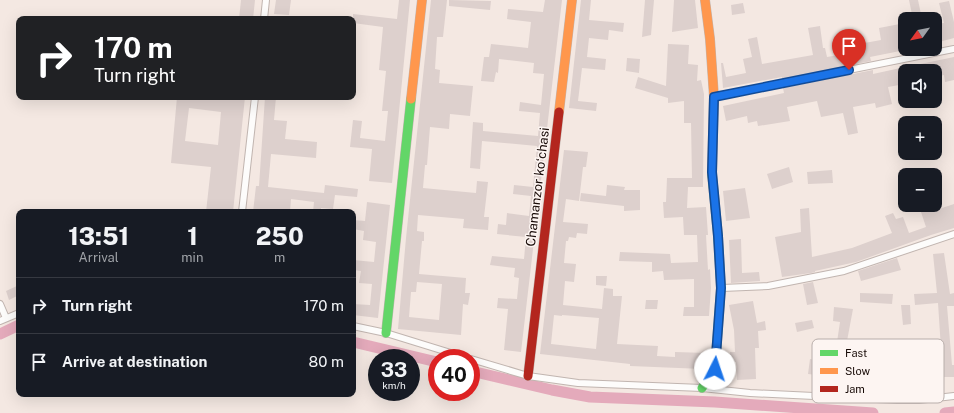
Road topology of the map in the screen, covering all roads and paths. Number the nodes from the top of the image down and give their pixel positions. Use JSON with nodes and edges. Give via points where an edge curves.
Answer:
{"nodes":[{"id":1,"x":266,"y":0,"type":"edge"},
{"id":2,"x":422,"y":0,"type":"edge"},
{"id":3,"x":572,"y":0,"type":"edge"},
{"id":4,"x":705,"y":0,"type":"edge"},
{"id":5,"x":264,"y":16,"type":"edge"},
{"id":6,"x":954,"y":48,"type":"edge"},
{"id":7,"x":714,"y":97,"type":"junction"},
{"id":8,"x":255,"y":100,"type":"edge"},
{"id":9,"x":242,"y":209,"type":"edge"},
{"id":10,"x":954,"y":234,"type":"edge"},
{"id":11,"x":721,"y":288,"type":"junction"},
{"id":12,"x":0,"y":304,"type":"edge"},
{"id":13,"x":16,"y":314,"type":"edge"},
{"id":14,"x":6,"y":318,"type":"junction"},
{"id":15,"x":0,"y":321,"type":"edge"},
{"id":16,"x":356,"y":327,"type":"edge"},
{"id":17,"x":386,"y":333,"type":"junction"},
{"id":18,"x":438,"y":349,"type":"edge"},
{"id":19,"x":480,"y":362,"type":"edge"},
{"id":20,"x":528,"y":376,"type":"junction"},
{"id":21,"x":702,"y":388,"type":"junction"},
{"id":22,"x":812,"y":396,"type":"edge"},
{"id":23,"x":954,"y":396,"type":"edge"},
{"id":24,"x":944,"y":397,"type":"edge"}],
"edges":[{"from":1,"to":5,"type":"lane"},
{"from":2,"to":17,"type":"street"},
{"from":3,"to":20,"type":"street","name":"Chamanzor koʻchasi"},
{"from":4,"to":7,"type":"street"},
{"from":6,"to":7,"type":"lane"},
{"from":7,"to":11,"type":"street","via":[[712,172]]},
{"from":8,"to":9,"type":"lane"},
{"from":10,"to":11,"type":"lane","via":[[844,271],[768,286]]},
{"from":11,"to":21,"type":"street","via":[[715,369]]},
{"from":12,"to":14,"type":"lane"},
{"from":13,"to":14,"type":"lane"},
{"from":14,"to":15,"type":"lane"},
{"from":16,"to":17,"type":"lane"},
{"from":17,"to":18,"type":"lane"},
{"from":19,"to":20,"type":"lane"},
{"from":20,"to":21,"type":"lane","via":[[578,382]]},
{"from":21,"to":22,"type":"lane"},
{"from":23,"to":24,"type":"lane"}]}
